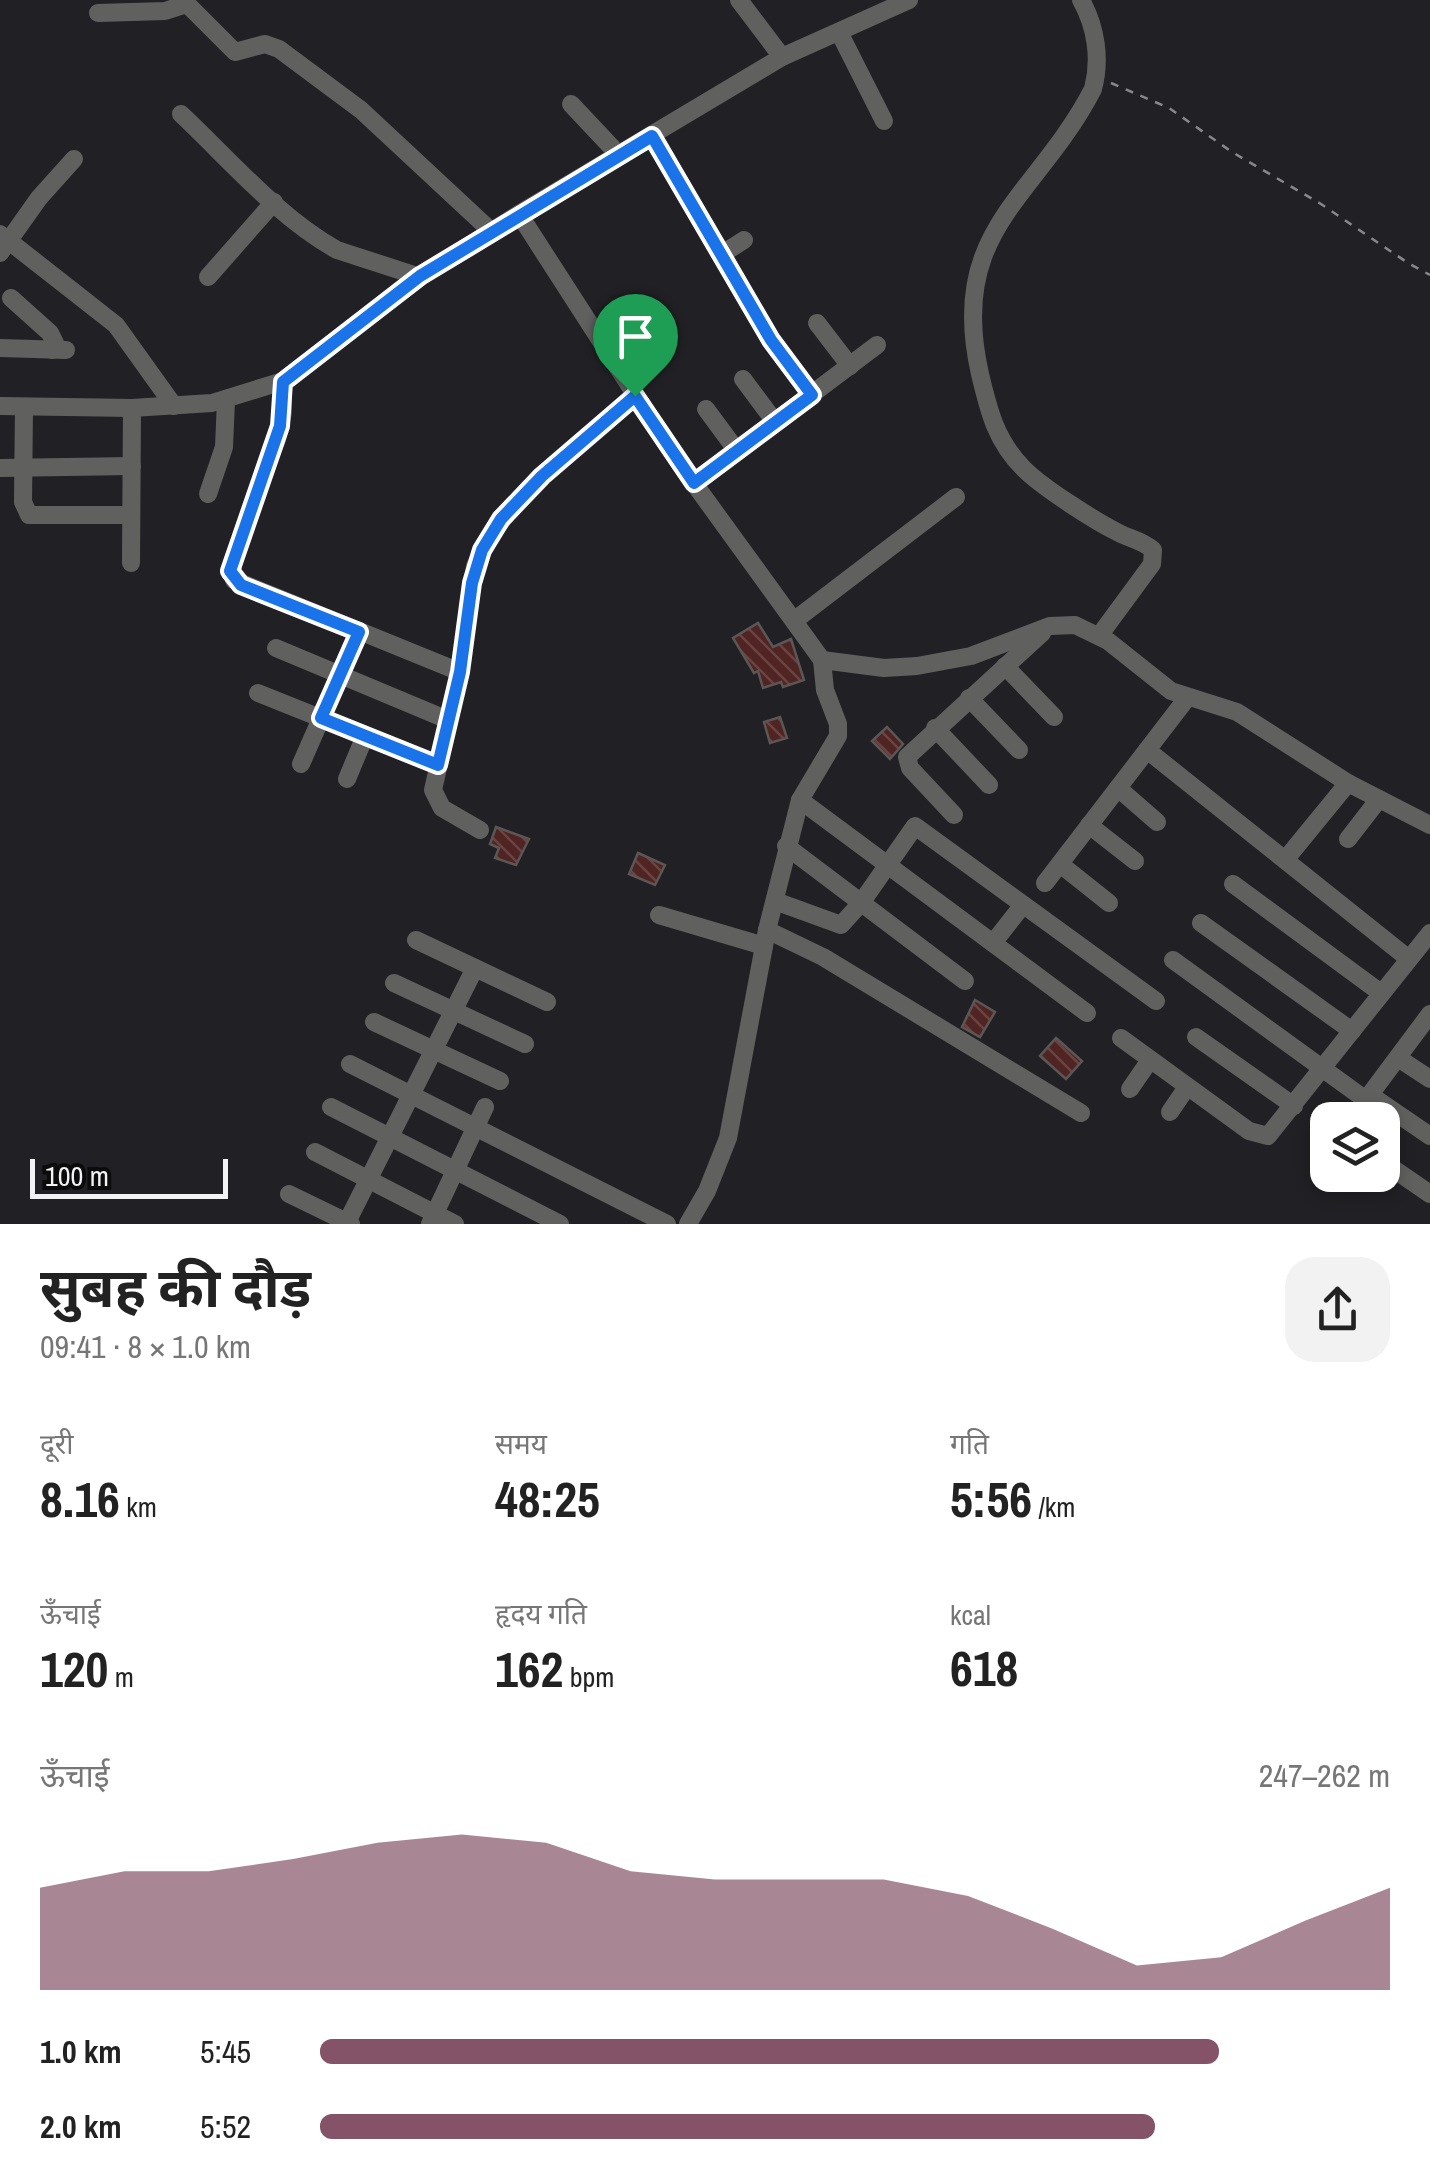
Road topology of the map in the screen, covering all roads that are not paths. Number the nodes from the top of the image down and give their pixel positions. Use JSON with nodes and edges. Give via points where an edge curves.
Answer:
{"nodes":[{"id":1,"x":738,"y":0,"type":"edge"},
{"id":2,"x":908,"y":0,"type":"edge"},
{"id":3,"x":1081,"y":0,"type":"edge"},
{"id":4,"x":98,"y":13,"type":"dead end"},
{"id":5,"x":840,"y":32,"type":"junction"},
{"id":6,"x":782,"y":57,"type":"junction"},
{"id":7,"x":571,"y":104,"type":"dead end"},
{"id":8,"x":181,"y":114,"type":"dead end"},
{"id":9,"x":884,"y":121,"type":"dead end"},
{"id":10,"x":652,"y":136,"type":"junction"},
{"id":11,"x":618,"y":155,"type":"junction"},
{"id":12,"x":74,"y":159,"type":"dead end"},
{"id":13,"x":274,"y":202,"type":"junction"},
{"id":14,"x":519,"y":214,"type":"junction"},
{"id":15,"x":491,"y":231,"type":"junction"},
{"id":16,"x":744,"y":240,"type":"dead end"},
{"id":17,"x":3,"y":242,"type":"edge"},
{"id":18,"x":722,"y":254,"type":"junction"},
{"id":19,"x":420,"y":276,"type":"junction"},
{"id":20,"x":208,"y":278,"type":"dead end"},
{"id":21,"x":11,"y":298,"type":"dead end"},
{"id":22,"x":817,"y":323,"type":"dead end"},
{"id":23,"x":878,"y":346,"type":"dead end"},
{"id":24,"x":0,"y":348,"type":"edge"},
{"id":25,"x":850,"y":366,"type":"junction"},
{"id":26,"x":742,"y":379,"type":"dead end"},
{"id":27,"x":283,"y":382,"type":"junction"},
{"id":28,"x":812,"y":395,"type":"junction"},
{"id":29,"x":635,"y":396,"type":"junction"},
{"id":30,"x":226,"y":400,"type":"junction"},
{"id":31,"x":0,"y":406,"type":"edge"},
{"id":32,"x":24,"y":406,"type":"junction"},
{"id":33,"x":174,"y":406,"type":"junction"},
{"id":34,"x":132,"y":408,"type":"junction"},
{"id":35,"x":706,"y":409,"type":"dead end"},
{"id":36,"x":775,"y":422,"type":"junction"},
{"id":37,"x":737,"y":451,"type":"junction"},
{"id":38,"x":132,"y":466,"type":"junction"},
{"id":39,"x":0,"y":468,"type":"edge"},
{"id":40,"x":24,"y":468,"type":"junction"},
{"id":41,"x":694,"y":483,"type":"junction"},
{"id":42,"x":208,"y":494,"type":"dead end"},
{"id":43,"x":956,"y":497,"type":"dead end"},
{"id":44,"x":132,"y":515,"type":"junction"},
{"id":45,"x":131,"y":563,"type":"dead end"},
{"id":46,"x":795,"y":620,"type":"junction"},
{"id":47,"x":1050,"y":626,"type":"junction"},
{"id":48,"x":359,"y":632,"type":"junction"},
{"id":49,"x":1099,"y":636,"type":"junction"},
{"id":50,"x":276,"y":648,"type":"dead end"},
{"id":51,"x":822,"y":660,"type":"junction"},
{"id":52,"x":1005,"y":666,"type":"junction"},
{"id":53,"x":460,"y":672,"type":"junction"},
{"id":54,"x":340,"y":675,"type":"junction"},
{"id":55,"x":258,"y":693,"type":"dead end"},
{"id":56,"x":969,"y":698,"type":"junction"},
{"id":57,"x":1187,"y":698,"type":"junction"},
{"id":58,"x":1054,"y":717,"type":"dead end"},
{"id":59,"x":321,"y":718,"type":"junction"},
{"id":60,"x":448,"y":720,"type":"junction"},
{"id":61,"x":935,"y":728,"type":"junction"},
{"id":62,"x":365,"y":736,"type":"junction"},
{"id":63,"x":1020,"y":750,"type":"dead end"},
{"id":64,"x":1147,"y":750,"type":"junction"},
{"id":65,"x":300,"y":764,"type":"dead end"},
{"id":66,"x":438,"y":765,"type":"junction"},
{"id":67,"x":347,"y":779,"type":"dead end"},
{"id":68,"x":1348,"y":783,"type":"junction"},
{"id":69,"x":989,"y":785,"type":"dead end"},
{"id":70,"x":1118,"y":788,"type":"junction"},
{"id":71,"x":1379,"y":799,"type":"junction"},
{"id":72,"x":800,"y":800,"type":"junction"},
{"id":73,"x":954,"y":815,"type":"dead end"},
{"id":74,"x":1157,"y":822,"type":"dead end"},
{"id":75,"x":1089,"y":825,"type":"junction"},
{"id":76,"x":1430,"y":825,"type":"edge"},
{"id":77,"x":480,"y":830,"type":"dead end"},
{"id":78,"x":1348,"y":839,"type":"dead end"},
{"id":79,"x":786,"y":846,"type":"junction"},
{"id":80,"x":1285,"y":860,"type":"junction"},
{"id":81,"x":1135,"y":861,"type":"dead end"},
{"id":82,"x":1060,"y":864,"type":"junction"},
{"id":83,"x":888,"y":865,"type":"junction"},
{"id":84,"x":1045,"y":883,"type":"dead end"},
{"id":85,"x":1233,"y":884,"type":"dead end"},
{"id":86,"x":775,"y":901,"type":"junction"},
{"id":87,"x":861,"y":903,"type":"junction"},
{"id":88,"x":1109,"y":903,"type":"dead end"},
{"id":89,"x":1022,"y":906,"type":"junction"},
{"id":90,"x":659,"y":915,"type":"dead end"},
{"id":91,"x":1202,"y":922,"type":"dead end"},
{"id":92,"x":1430,"y":933,"type":"edge"},
{"id":93,"x":765,"y":938,"type":"junction"},
{"id":94,"x":416,"y":940,"type":"dead end"},
{"id":95,"x":993,"y":944,"type":"junction"},
{"id":96,"x":1409,"y":959,"type":"junction"},
{"id":97,"x":1173,"y":960,"type":"dead end"},
{"id":98,"x":474,"y":968,"type":"junction"},
{"id":99,"x":965,"y":981,"type":"dead end"},
{"id":100,"x":394,"y":983,"type":"dead end"},
{"id":101,"x":1381,"y":992,"type":"junction"},
{"id":102,"x":1156,"y":1001,"type":"dead end"},
{"id":103,"x":547,"y":1002,"type":"dead end"},
{"id":104,"x":453,"y":1010,"type":"junction"},
{"id":105,"x":1086,"y":1013,"type":"dead end"},
{"id":106,"x":1430,"y":1014,"type":"edge"},
{"id":107,"x":374,"y":1022,"type":"dead end"},
{"id":108,"x":1352,"y":1030,"type":"junction"},
{"id":109,"x":1196,"y":1037,"type":"dead end"},
{"id":110,"x":1121,"y":1038,"type":"dead end"},
{"id":111,"x":526,"y":1044,"type":"dead end"},
{"id":112,"x":433,"y":1050,"type":"junction"},
{"id":113,"x":1398,"y":1058,"type":"junction"},
{"id":114,"x":1150,"y":1060,"type":"junction"},
{"id":115,"x":350,"y":1064,"type":"dead end"},
{"id":116,"x":1322,"y":1069,"type":"junction"},
{"id":117,"x":1430,"y":1079,"type":"edge"},
{"id":118,"x":500,"y":1081,"type":"dead end"},
{"id":119,"x":1187,"y":1087,"type":"junction"},
{"id":120,"x":1130,"y":1089,"type":"dead end"},
{"id":121,"x":411,"y":1095,"type":"junction"},
{"id":122,"x":1368,"y":1098,"type":"junction"},
{"id":123,"x":1365,"y":1102,"type":"edge"},
{"id":124,"x":1294,"y":1106,"type":"junction"},
{"id":125,"x":331,"y":1107,"type":"dead end"},
{"id":126,"x":485,"y":1107,"type":"dead end"},
{"id":127,"x":1170,"y":1112,"type":"dead end"},
{"id":128,"x":1080,"y":1113,"type":"dead end"},
{"id":129,"x":475,"y":1127,"type":"junction"},
{"id":130,"x":1430,"y":1136,"type":"edge"},
{"id":131,"x":390,"y":1138,"type":"junction"},
{"id":132,"x":314,"y":1152,"type":"dead end"},
{"id":133,"x":455,"y":1171,"type":"junction"},
{"id":134,"x":1400,"y":1173,"type":"edge"},
{"id":135,"x":368,"y":1180,"type":"junction"},
{"id":136,"x":290,"y":1194,"type":"dead end"},
{"id":137,"x":1430,"y":1194,"type":"edge"},
{"id":138,"x":432,"y":1219,"type":"edge"},
{"id":139,"x":338,"y":1221,"type":"edge"},
{"id":140,"x":456,"y":1224,"type":"edge"},
{"id":141,"x":560,"y":1224,"type":"edge"},
{"id":142,"x":667,"y":1224,"type":"edge"},
{"id":143,"x":688,"y":1224,"type":"edge"}],
"edges":[{"from":1,"to":6,"type":"street"},
{"from":2,"to":5,"type":"street"},
{"from":3,"to":49,"type":"street","via":[[1098,69],[1084,104],[993,230],[978,263],[974,308],[978,368],[1002,444],[1031,475],[1153,550],[1152,564]]},
{"from":4,"to":15,"type":"street","via":[[187,4],[235,52],[265,44],[278,49],[361,110]]},
{"from":5,"to":6,"type":"street"},
{"from":5,"to":9,"type":"street"},
{"from":6,"to":10,"type":"street"},
{"from":7,"to":11,"type":"street"},
{"from":8,"to":13,"type":"street"},
{"from":10,"to":11,"type":"street"},
{"from":10,"to":18,"type":"street"},
{"from":11,"to":14,"type":"street"},
{"from":12,"to":17,"type":"street"},
{"from":13,"to":19,"type":"street","via":[[337,250]]},
{"from":13,"to":20,"type":"street"},
{"from":14,"to":15,"type":"street"},
{"from":14,"to":29,"type":"street"},
{"from":15,"to":19,"type":"street"},
{"from":16,"to":18,"type":"street"},
{"from":17,"to":33,"type":"street","via":[[116,325]]},
{"from":18,"to":28,"type":"street"},
{"from":19,"to":27,"type":"street"},
{"from":21,"to":24,"type":"street","via":[[59,350]]},
{"from":22,"to":25,"type":"street"},
{"from":23,"to":25,"type":"street"},
{"from":25,"to":28,"type":"street"},
{"from":26,"to":36,"type":"street"},
{"from":27,"to":30,"type":"street"},
{"from":27,"to":48,"type":"street","via":[[280,426],[230,571],[241,585]]},
{"from":28,"to":36,"type":"street"},
{"from":29,"to":41,"type":"street"},
{"from":29,"to":53,"type":"street","via":[[542,476],[493,532],[475,566]]},
{"from":30,"to":33,"type":"street"},
{"from":30,"to":42,"type":"street","via":[[224,448]]},
{"from":31,"to":32,"type":"street"},
{"from":32,"to":34,"type":"street"},
{"from":32,"to":40,"type":"street"},
{"from":33,"to":34,"type":"street"},
{"from":34,"to":38,"type":"street"},
{"from":35,"to":37,"type":"street"},
{"from":36,"to":37,"type":"street"},
{"from":37,"to":41,"type":"street"},
{"from":38,"to":40,"type":"street"},
{"from":38,"to":44,"type":"street"},
{"from":39,"to":40,"type":"street"},
{"from":40,"to":44,"type":"street","via":[[28,515]]},
{"from":41,"to":46,"type":"street"},
{"from":43,"to":46,"type":"street"},
{"from":44,"to":45,"type":"street"},
{"from":46,"to":51,"type":"street"},
{"from":47,"to":49,"type":"street","via":[[1075,625]]},
{"from":47,"to":51,"type":"street","via":[[971,656],[917,666]]},
{"from":47,"to":52,"type":"street"},
{"from":48,"to":53,"type":"street"},
{"from":48,"to":54,"type":"street"},
{"from":49,"to":57,"type":"street"},
{"from":50,"to":54,"type":"street"},
{"from":51,"to":72,"type":"street","via":[[839,730]]},
{"from":52,"to":56,"type":"street"},
{"from":52,"to":58,"type":"street"},
{"from":53,"to":60,"type":"street"},
{"from":54,"to":59,"type":"street"},
{"from":54,"to":60,"type":"street"},
{"from":55,"to":59,"type":"street"},
{"from":56,"to":61,"type":"street"},
{"from":56,"to":63,"type":"street"},
{"from":57,"to":64,"type":"street"},
{"from":57,"to":68,"type":"street","via":[[1249,718]]},
{"from":59,"to":62,"type":"street"},
{"from":59,"to":65,"type":"street"},
{"from":60,"to":66,"type":"street"},
{"from":61,"to":69,"type":"street"},
{"from":61,"to":73,"type":"street","via":[[907,762]]},
{"from":62,"to":66,"type":"street"},
{"from":62,"to":67,"type":"street"},
{"from":64,"to":70,"type":"street"},
{"from":64,"to":80,"type":"street"},
{"from":66,"to":77,"type":"street","via":[[436,800]]},
{"from":68,"to":71,"type":"street"},
{"from":68,"to":80,"type":"street"},
{"from":70,"to":74,"type":"street"},
{"from":70,"to":75,"type":"street"},
{"from":71,"to":76,"type":"street"},
{"from":71,"to":78,"type":"street"},
{"from":72,"to":79,"type":"street"},
{"from":72,"to":83,"type":"street"},
{"from":75,"to":81,"type":"street"},
{"from":75,"to":82,"type":"street"},
{"from":79,"to":86,"type":"street"},
{"from":79,"to":87,"type":"street"},
{"from":80,"to":96,"type":"street"},
{"from":82,"to":84,"type":"street"},
{"from":82,"to":88,"type":"street"},
{"from":83,"to":87,"type":"street"},
{"from":83,"to":89,"type":"street","via":[[915,826]]},
{"from":83,"to":95,"type":"street"},
{"from":85,"to":101,"type":"street"},
{"from":86,"to":87,"type":"street","via":[[841,925]]},
{"from":86,"to":93,"type":"street"},
{"from":87,"to":99,"type":"street"},
{"from":89,"to":95,"type":"street"},
{"from":89,"to":102,"type":"street"},
{"from":90,"to":93,"type":"street"},
{"from":91,"to":108,"type":"street"},
{"from":92,"to":96,"type":"street"},
{"from":93,"to":128,"type":"street","via":[[823,957]]},
{"from":93,"to":143,"type":"street","via":[[728,1138]]},
{"from":94,"to":98,"type":"street"},
{"from":95,"to":105,"type":"street"},
{"from":96,"to":101,"type":"street"},
{"from":97,"to":116,"type":"street"},
{"from":98,"to":103,"type":"street"},
{"from":98,"to":104,"type":"street"},
{"from":100,"to":104,"type":"street"},
{"from":101,"to":108,"type":"street"},
{"from":104,"to":111,"type":"street"},
{"from":104,"to":112,"type":"street"},
{"from":106,"to":113,"type":"street"},
{"from":107,"to":112,"type":"street"},
{"from":108,"to":116,"type":"street"},
{"from":109,"to":124,"type":"street"},
{"from":110,"to":114,"type":"street"},
{"from":112,"to":118,"type":"street"},
{"from":112,"to":121,"type":"street"},
{"from":113,"to":117,"type":"street"},
{"from":113,"to":122,"type":"street"},
{"from":114,"to":119,"type":"street"},
{"from":114,"to":120,"type":"street"},
{"from":115,"to":121,"type":"street"},
{"from":116,"to":122,"type":"street"},
{"from":116,"to":124,"type":"street"},
{"from":119,"to":124,"type":"street","via":[[1262,1136]]},
{"from":119,"to":127,"type":"street"},
{"from":121,"to":129,"type":"street"},
{"from":121,"to":131,"type":"street"},
{"from":122,"to":123,"type":"street"},
{"from":122,"to":130,"type":"street"},
{"from":125,"to":131,"type":"street"},
{"from":126,"to":129,"type":"street"},
{"from":129,"to":133,"type":"street"},
{"from":129,"to":142,"type":"street"},
{"from":131,"to":133,"type":"street"},
{"from":131,"to":135,"type":"street"},
{"from":132,"to":135,"type":"street"},
{"from":133,"to":138,"type":"street"},
{"from":133,"to":141,"type":"street"},
{"from":134,"to":137,"type":"street"},
{"from":135,"to":138,"type":"street"},
{"from":135,"to":139,"type":"street"},
{"from":136,"to":139,"type":"street"},
{"from":138,"to":140,"type":"street"}]}
